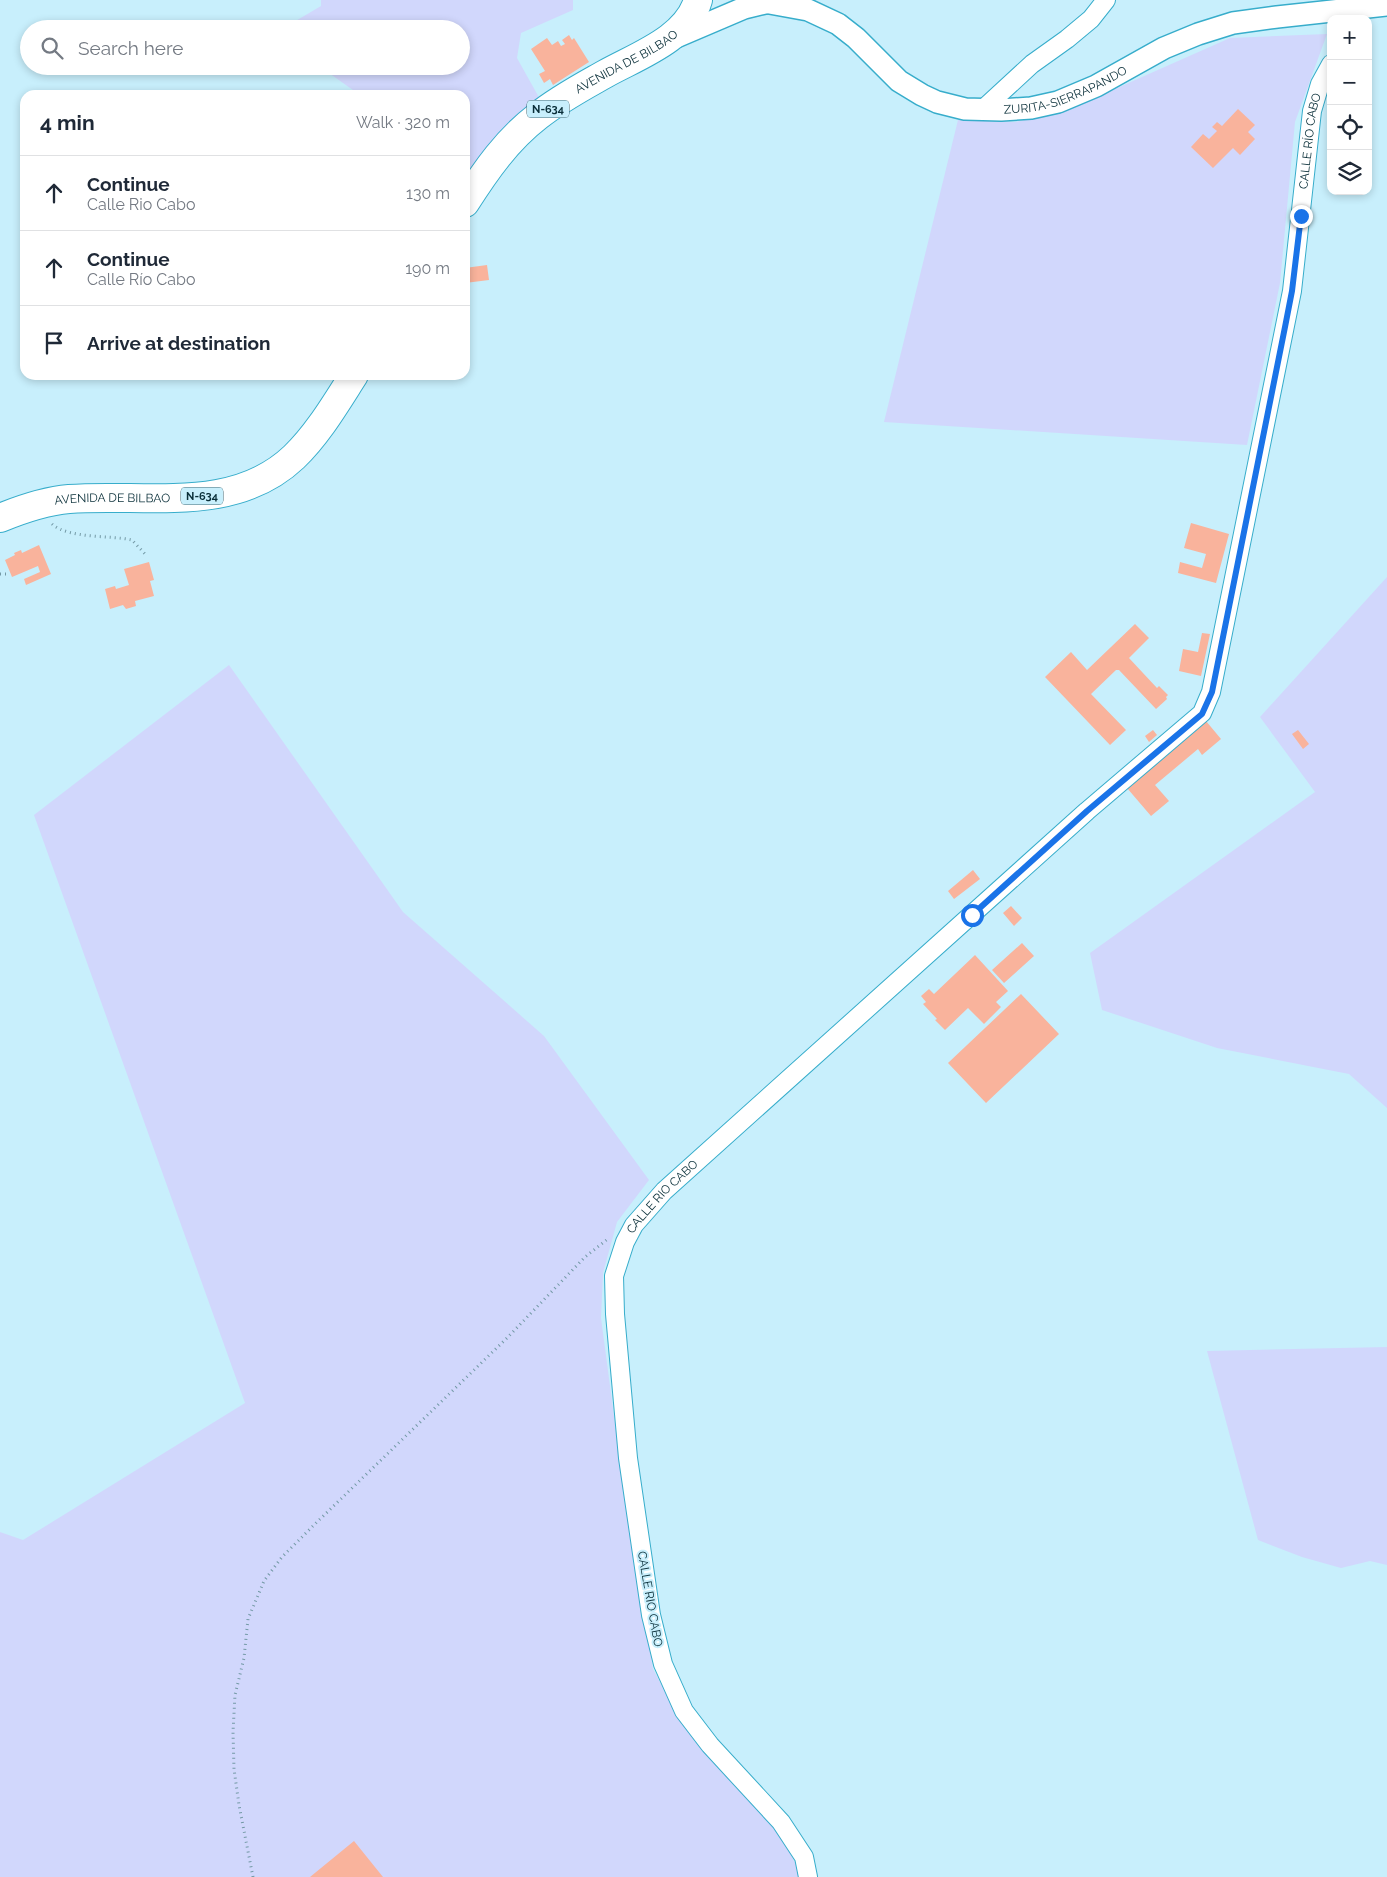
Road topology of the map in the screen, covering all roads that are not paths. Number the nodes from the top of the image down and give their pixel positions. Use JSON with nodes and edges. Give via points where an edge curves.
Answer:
{"nodes":[{"id":1,"x":698,"y":0,"type":"edge"},
{"id":2,"x":705,"y":0,"type":"edge"},
{"id":3,"x":1106,"y":0,"type":"edge"},
{"id":4,"x":755,"y":2,"type":"edge"},
{"id":5,"x":1387,"y":5,"type":"edge"},
{"id":6,"x":1356,"y":13,"type":"edge"},
{"id":7,"x":657,"y":45,"type":"junction"},
{"id":8,"x":1327,"y":71,"type":"edge"},
{"id":9,"x":982,"y":110,"type":"junction"},
{"id":10,"x":470,"y":196,"type":"edge"},
{"id":11,"x":351,"y":380,"type":"edge"},
{"id":12,"x":0,"y":518,"type":"edge"},
{"id":13,"x":1212,"y":692,"type":"joint"},
{"id":14,"x":808,"y":1877,"type":"edge"}],
"edges":[{"from":1,"to":7,"type":"highway","name":"AVENIDA DE BILBAO","number":"N-634","via":[[687,21]]},
{"from":2,"to":4,"type":"street","name":"ZURITA-SIERRAPANDO","via":[[722,7]]},
{"from":3,"to":9,"type":"street","via":[[1090,19],[1032,64]]},
{"from":4,"to":7,"type":"street","name":"ZURITA-SIERRAPANDO"},
{"from":4,"to":9,"type":"street","name":"ZURITA-SIERRAPANDO","via":[[800,7],[825,17],[848,31],[909,88],[949,106]]},
{"from":5,"to":6,"type":"street","name":"ZURITA-SIERRAPANDO"},
{"from":6,"to":9,"type":"street","name":"ZURITA-SIERRAPANDO","via":[[1234,23],[1164,48],[1096,86],[1058,102],[1017,110]]},
{"from":7,"to":10,"type":"highway","name":"AVENIDA DE BILBAO","number":"N-634","via":[[571,93],[538,116],[498,154]]},
{"from":8,"to":13,"type":"street","name":"CALLE RÍO CABO","via":[[1312,111],[1292,291]]},
{"from":11,"to":12,"type":"highway","name":"AVENIDA DE BILBAO","number":"N-634","via":[[304,448],[282,467],[243,488],[208,496],[88,498],[43,503]]},
{"from":13,"to":14,"type":"street","name":"CALLE RIO CABO","via":[[1202,714],[1087,811],[664,1192],[634,1225],[625,1242],[614,1276],[615,1314],[628,1458],[651,1615],[662,1664],[684,1711],[710,1745],[781,1822],[804,1857]]}]}
